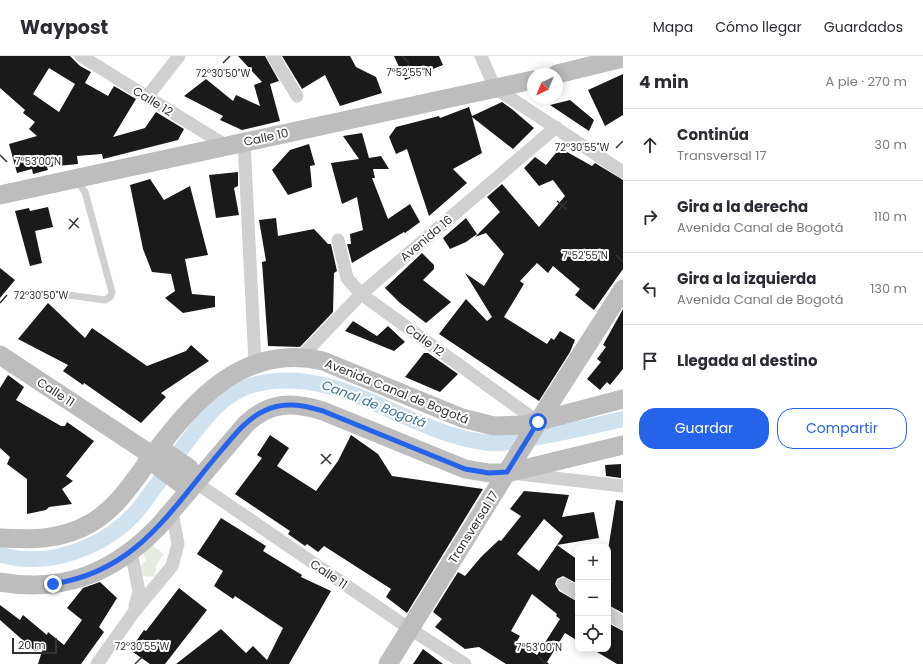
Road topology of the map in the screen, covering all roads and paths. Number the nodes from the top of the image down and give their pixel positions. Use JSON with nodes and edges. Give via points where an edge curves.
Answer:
{"nodes":[{"id":1,"x":82,"y":56,"type":"edge"},
{"id":2,"x":179,"y":56,"type":"edge"},
{"id":3,"x":273,"y":56,"type":"edge"},
{"id":4,"x":481,"y":56,"type":"edge"},
{"id":5,"x":623,"y":58,"type":"edge"},
{"id":6,"x":563,"y":73,"type":"edge"},
{"id":7,"x":527,"y":81,"type":"edge"},
{"id":8,"x":495,"y":88,"type":"junction"},
{"id":9,"x":297,"y":96,"type":"dead end"},
{"id":10,"x":147,"y":97,"type":"junction"},
{"id":11,"x":556,"y":128,"type":"junction"},
{"id":12,"x":244,"y":141,"type":"junction"},
{"id":13,"x":225,"y":145,"type":"junction"},
{"id":14,"x":623,"y":172,"type":"edge"},
{"id":15,"x":75,"y":178,"type":"junction"},
{"id":16,"x":0,"y":195,"type":"edge"},
{"id":17,"x":338,"y":240,"type":"dead end"},
{"id":18,"x":623,"y":289,"type":"edge"},
{"id":19,"x":361,"y":294,"type":"junction"},
{"id":20,"x":68,"y":295,"type":"dead end"},
{"id":21,"x":0,"y":355,"type":"edge"},
{"id":22,"x":302,"y":356,"type":"junction"},
{"id":23,"x":255,"y":363,"type":"junction"},
{"id":24,"x":623,"y":399,"type":"edge"},
{"id":25,"x":535,"y":427,"type":"junction"},
{"id":26,"x":623,"y":445,"type":"edge"},
{"id":27,"x":159,"y":459,"type":"junction"},
{"id":28,"x":509,"y":469,"type":"junction"},
{"id":29,"x":188,"y":477,"type":"junction"},
{"id":30,"x":623,"y":486,"type":"edge"},
{"id":31,"x":172,"y":512,"type":"junction"},
{"id":32,"x":0,"y":538,"type":"edge"},
{"id":33,"x":131,"y":552,"type":"junction"},
{"id":34,"x":0,"y":582,"type":"edge"},
{"id":35,"x":563,"y":584,"type":"dead end"},
{"id":36,"x":575,"y":592,"type":"edge"},
{"id":37,"x":134,"y":612,"type":"junction"},
{"id":38,"x":611,"y":616,"type":"edge"},
{"id":39,"x":623,"y":623,"type":"edge"},
{"id":40,"x":410,"y":629,"type":"junction"},
{"id":41,"x":97,"y":664,"type":"edge"},
{"id":42,"x":388,"y":664,"type":"edge"},
{"id":43,"x":465,"y":664,"type":"edge"}],
"edges":[{"from":1,"to":10,"type":"street","name":"Calle 12"},
{"from":2,"to":10,"type":"street"},
{"from":3,"to":9,"type":"street"},
{"from":4,"to":8,"type":"street"},
{"from":5,"to":6,"type":"main road"},
{"from":7,"to":8,"type":"main road","name":"Calle 10"},
{"from":8,"to":11,"type":"street"},
{"from":8,"to":12,"type":"main road","name":"Calle 10"},
{"from":10,"to":13,"type":"street","name":"Calle 12"},
{"from":11,"to":14,"type":"street"},
{"from":11,"to":19,"type":"street","name":"Avenida 16"},
{"from":12,"to":13,"type":"main road","name":"Calle 10"},
{"from":12,"to":23,"type":"street"},
{"from":13,"to":15,"type":"main road","name":"Calle 10"},
{"from":15,"to":16,"type":"main road","name":"Calle 10"},
{"from":15,"to":20,"type":"lane","via":[[85,192],[112,292],[105,300]]},
{"from":17,"to":19,"type":"street","name":"Calle 12","via":[[347,278]]},
{"from":18,"to":25,"type":"main road","name":"Transversal 17"},
{"from":19,"to":22,"type":"street","name":"Avenida 16"},
{"from":19,"to":25,"type":"street","name":"Calle 12"},
{"from":21,"to":27,"type":"main road","name":"Calle 11"},
{"from":22,"to":23,"type":"main road","name":"Avenida Canal de Bogotá"},
{"from":22,"to":25,"type":"main road","name":"Avenida Canal de Bogotá","via":[[339,366],[474,422],[494,426]]},
{"from":23,"to":27,"type":"main road","name":"Avenida Canal de Bogotá","via":[[226,378],[207,393],[186,415]]},
{"from":24,"to":25,"type":"main road","name":"Avenida Canal de Bogotá"},
{"from":25,"to":28,"type":"main road","name":"Transversal 17"},
{"from":26,"to":28,"type":"main road"},
{"from":27,"to":29,"type":"main road","name":"Calle 11"},
{"from":27,"to":32,"type":"main road","name":"Avenida Canal de Bogotá","via":[[120,499],[92,522],[71,533],[50,538]]},
{"from":28,"to":29,"type":"main road","via":[[489,473],[465,469],[323,411],[292,405],[270,408],[255,416]]},
{"from":28,"to":30,"type":"street"},
{"from":28,"to":40,"type":"main road","name":"Transversal 17"},
{"from":29,"to":31,"type":"main road"},
{"from":29,"to":40,"type":"street","name":"Calle 11"},
{"from":31,"to":33,"type":"main road"},
{"from":31,"to":37,"type":"street","via":[[178,544],[172,566]]},
{"from":33,"to":34,"type":"main road","via":[[111,566],[67,582],[21,585]]},
{"from":33,"to":37,"type":"street","via":[[140,591]]},
{"from":35,"to":36,"type":"street"},
{"from":37,"to":41,"type":"street"},
{"from":38,"to":39,"type":"street"},
{"from":40,"to":42,"type":"main road","name":"Transversal 17"},
{"from":40,"to":43,"type":"street","name":"Calle 11"}]}
